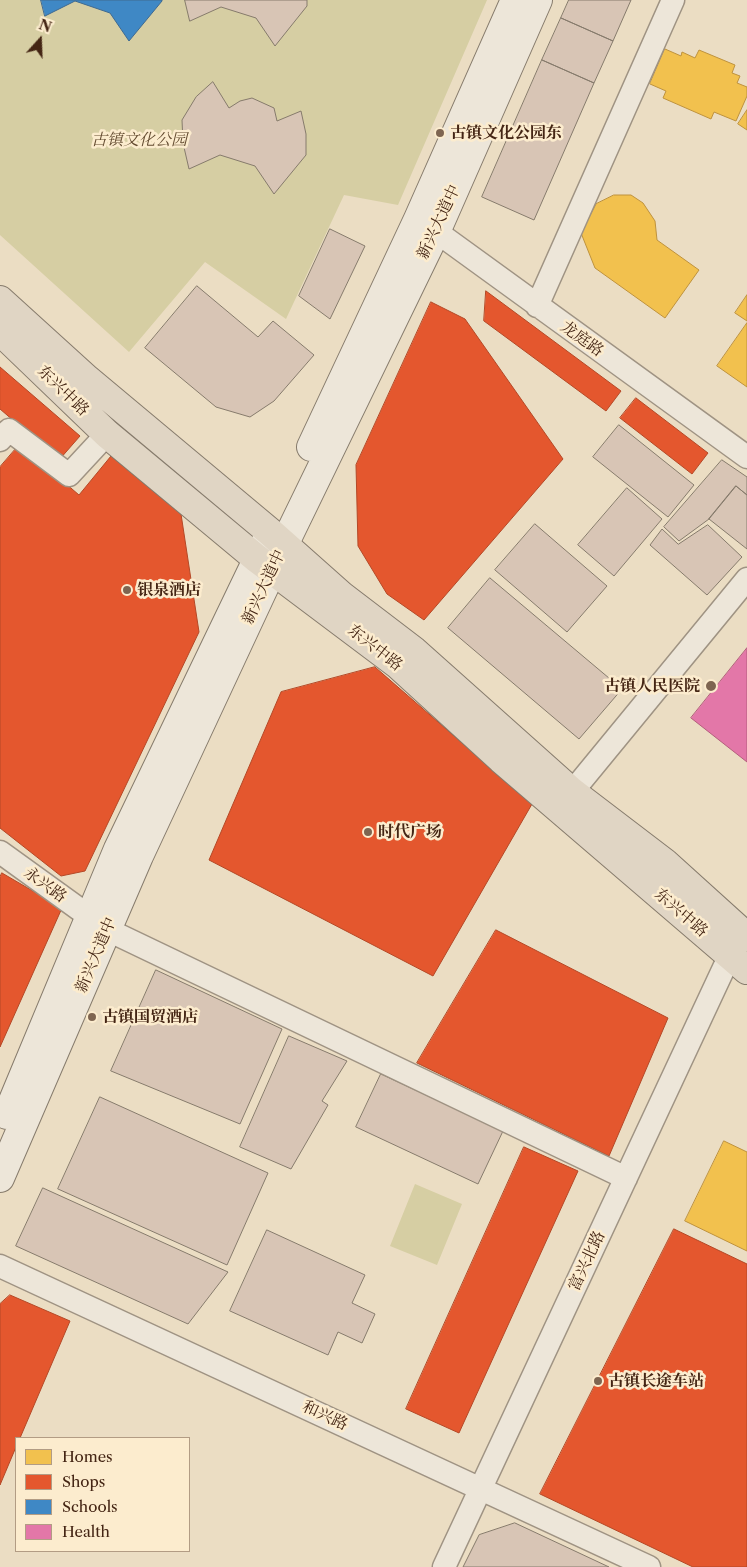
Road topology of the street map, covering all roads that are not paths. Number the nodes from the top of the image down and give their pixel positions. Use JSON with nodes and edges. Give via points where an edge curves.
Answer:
{"nodes":[{"id":1,"x":515,"y":0,"type":"edge"},
{"id":2,"x":538,"y":0,"type":"edge"},
{"id":3,"x":673,"y":0,"type":"edge"},
{"id":4,"x":427,"y":225,"type":"junction"},
{"id":5,"x":0,"y":300,"type":"edge"},
{"id":6,"x":538,"y":306,"type":"junction"},
{"id":7,"x":1,"y":333,"type":"edge"},
{"id":8,"x":107,"y":434,"type":"junction"},
{"id":9,"x":0,"y":440,"type":"edge"},
{"id":10,"x":747,"y":458,"type":"edge"},
{"id":11,"x":277,"y":539,"type":"junction"},
{"id":12,"x":264,"y":564,"type":"junction"},
{"id":13,"x":747,"y":579,"type":"edge"},
{"id":14,"x":572,"y":792,"type":"junction"},
{"id":15,"x":0,"y":852,"type":"edge"},
{"id":16,"x":98,"y":923,"type":"junction"},
{"id":17,"x":741,"y":954,"type":"edge"},
{"id":18,"x":0,"y":1131,"type":"edge"},
{"id":19,"x":0,"y":1178,"type":"edge"},
{"id":20,"x":626,"y":1178,"type":"junction"},
{"id":21,"x":0,"y":1266,"type":"edge"},
{"id":22,"x":481,"y":1488,"type":"junction"},
{"id":23,"x":444,"y":1567,"type":"edge"},
{"id":24,"x":650,"y":1567,"type":"edge"}],
"edges":[{"from":1,"to":4,"type":"main road","name":"新兴大道中"},
{"from":2,"to":4,"type":"main road","name":"新兴大道中"},
{"from":3,"to":6,"type":"street"},
{"from":4,"to":6,"type":"street","name":"龙庭路"},
{"from":4,"to":11,"type":"main road","name":"新兴大道中"},
{"from":5,"to":11,"type":"main road","name":"东兴中路","via":[[87,379]]},
{"from":6,"to":10,"type":"street","name":"龙庭路"},
{"from":7,"to":8,"type":"main road","name":"东兴中路"},
{"from":8,"to":9,"type":"street","via":[[69,475],[9,430]]},
{"from":8,"to":12,"type":"main road","name":"东兴中路"},
{"from":11,"to":12,"type":"main road","name":"新兴大道中"},
{"from":11,"to":14,"type":"main road","name":"东兴中路","via":[[342,596],[414,651]]},
{"from":12,"to":16,"type":"main road","name":"新兴大道中","via":[[118,850]]},
{"from":12,"to":17,"type":"main road","name":"东兴中路","via":[[397,664],[501,759]]},
{"from":13,"to":14,"type":"street"},
{"from":14,"to":17,"type":"main road","name":"东兴中路","via":[[666,863]]},
{"from":15,"to":16,"type":"street","name":"永兴路"},
{"from":16,"to":18,"type":"main road","name":"新兴大道中"},
{"from":16,"to":19,"type":"main road","name":"新兴大道中"},
{"from":16,"to":20,"type":"street","name":"永兴路"},
{"from":17,"to":20,"type":"street","name":"富兴北路"},
{"from":20,"to":22,"type":"street","name":"富兴北路"},
{"from":21,"to":22,"type":"street","name":"和兴路"},
{"from":22,"to":23,"type":"street","name":"富兴北路"},
{"from":22,"to":24,"type":"street","name":"和兴路"}]}
